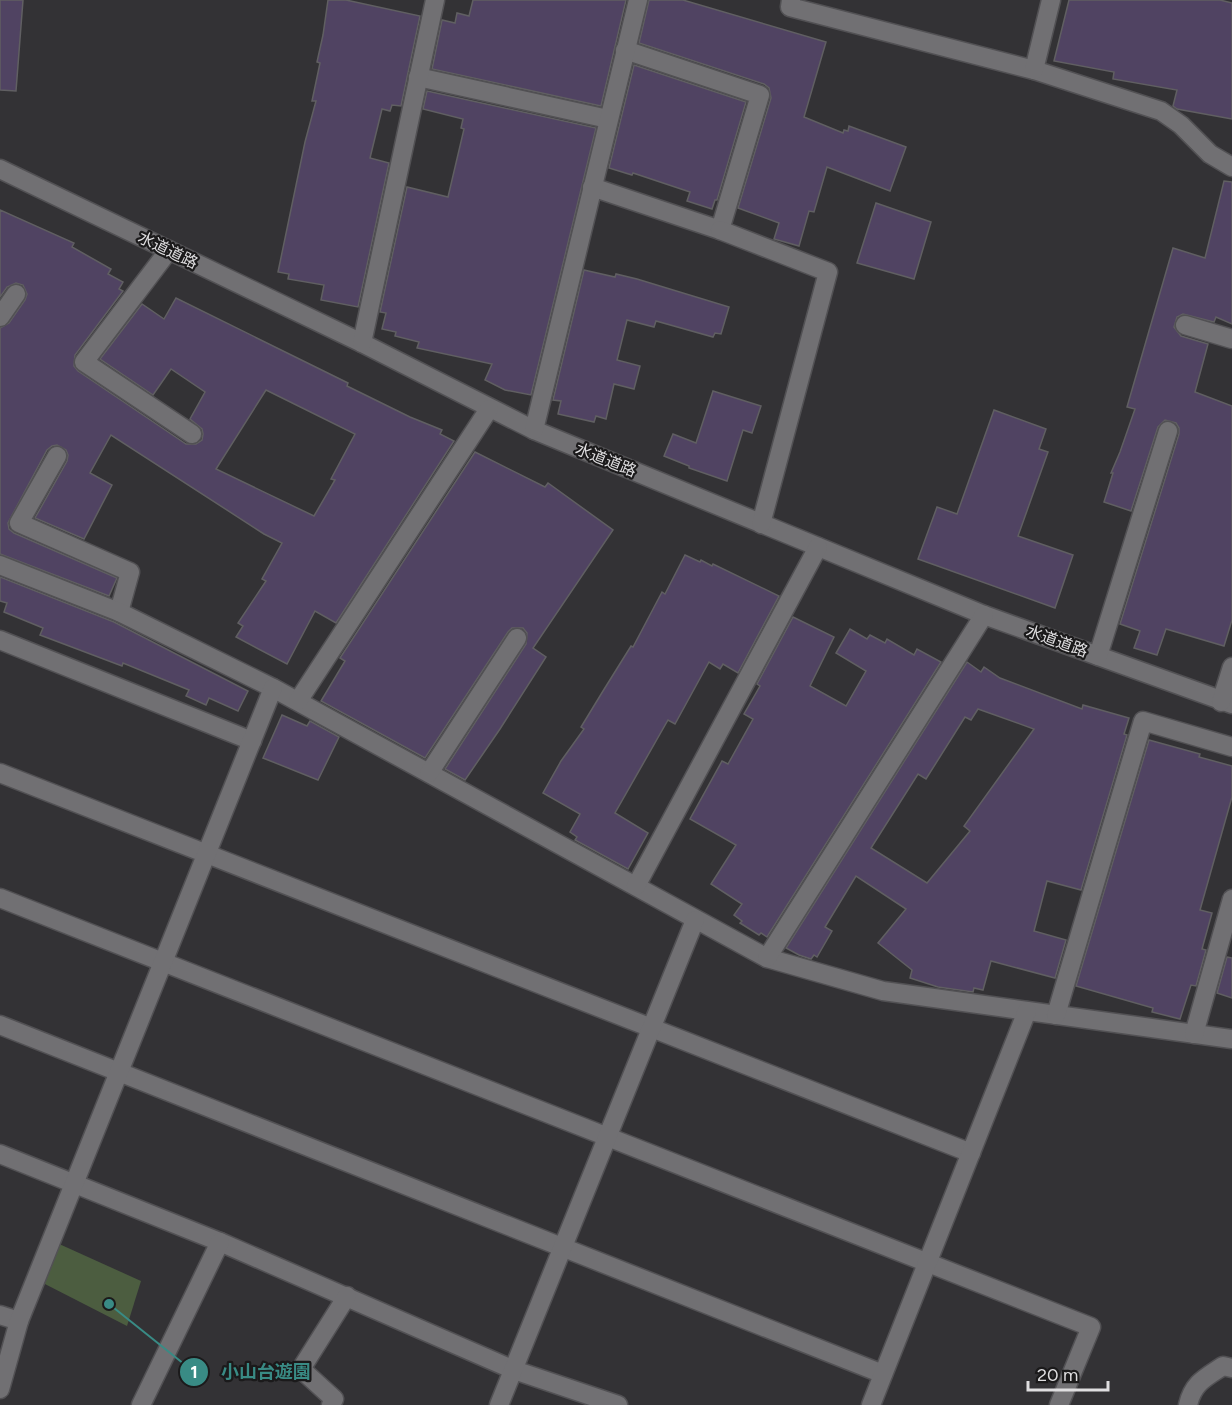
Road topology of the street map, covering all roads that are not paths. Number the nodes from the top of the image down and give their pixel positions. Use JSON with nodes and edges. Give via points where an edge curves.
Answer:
{"nodes":[{"id":1,"x":435,"y":0,"type":"edge"},
{"id":2,"x":638,"y":0,"type":"edge"},
{"id":3,"x":791,"y":0,"type":"edge"},
{"id":4,"x":1051,"y":0,"type":"edge"},
{"id":5,"x":625,"y":50,"type":"junction"},
{"id":6,"x":1034,"y":70,"type":"junction"},
{"id":7,"x":418,"y":77,"type":"junction"},
{"id":8,"x":608,"y":119,"type":"junction"},
{"id":9,"x":1232,"y":167,"type":"edge"},
{"id":10,"x":0,"y":169,"type":"edge"},
{"id":11,"x":592,"y":187,"type":"junction"},
{"id":12,"x":720,"y":231,"type":"junction"},
{"id":13,"x":169,"y":250,"type":"junction"},
{"id":14,"x":16,"y":294,"type":"dead end"},
{"id":15,"x":0,"y":317,"type":"edge"},
{"id":16,"x":1185,"y":325,"type":"dead end"},
{"id":17,"x":1232,"y":339,"type":"edge"},
{"id":18,"x":362,"y":343,"type":"junction"},
{"id":19,"x":489,"y":409,"type":"junction"},
{"id":20,"x":534,"y":430,"type":"junction"},
{"id":21,"x":1168,"y":431,"type":"dead end"},
{"id":22,"x":192,"y":434,"type":"dead end"},
{"id":23,"x":57,"y":456,"type":"dead end"},
{"id":24,"x":761,"y":524,"type":"junction"},
{"id":25,"x":818,"y":547,"type":"junction"},
{"id":26,"x":0,"y":565,"type":"edge"},
{"id":27,"x":119,"y":612,"type":"junction"},
{"id":28,"x":984,"y":615,"type":"junction"},
{"id":29,"x":517,"y":638,"type":"dead end"},
{"id":30,"x":0,"y":640,"type":"edge"},
{"id":31,"x":1098,"y":656,"type":"junction"},
{"id":32,"x":1232,"y":667,"type":"edge"},
{"id":33,"x":273,"y":688,"type":"junction"},
{"id":34,"x":298,"y":701,"type":"junction"},
{"id":35,"x":1227,"y":703,"type":"edge"},
{"id":36,"x":252,"y":741,"type":"junction"},
{"id":37,"x":1232,"y":747,"type":"edge"},
{"id":38,"x":0,"y":772,"type":"edge"},
{"id":39,"x":429,"y":773,"type":"junction"},
{"id":40,"x":207,"y":854,"type":"junction"},
{"id":41,"x":636,"y":886,"type":"junction"},
{"id":42,"x":0,"y":898,"type":"edge"},
{"id":43,"x":1232,"y":899,"type":"edge"},
{"id":44,"x":695,"y":920,"type":"junction"},
{"id":45,"x":767,"y":958,"type":"junction"},
{"id":46,"x":163,"y":963,"type":"junction"},
{"id":47,"x":1027,"y":1011,"type":"junction"},
{"id":48,"x":1056,"y":1015,"type":"junction"},
{"id":49,"x":0,"y":1025,"type":"edge"},
{"id":50,"x":652,"y":1028,"type":"junction"},
{"id":51,"x":1194,"y":1034,"type":"junction"},
{"id":52,"x":1232,"y":1039,"type":"edge"},
{"id":53,"x":119,"y":1072,"type":"junction"},
{"id":54,"x":607,"y":1137,"type":"junction"},
{"id":55,"x":971,"y":1153,"type":"junction"},
{"id":56,"x":0,"y":1154,"type":"edge"},
{"id":57,"x":75,"y":1182,"type":"junction"},
{"id":58,"x":220,"y":1242,"type":"junction"},
{"id":59,"x":562,"y":1247,"type":"junction"},
{"id":60,"x":927,"y":1263,"type":"junction"},
{"id":61,"x":347,"y":1296,"type":"junction"},
{"id":62,"x":0,"y":1315,"type":"edge"},
{"id":63,"x":19,"y":1321,"type":"junction"},
{"id":64,"x":1232,"y":1368,"type":"edge"},
{"id":65,"x":514,"y":1370,"type":"junction"},
{"id":66,"x":884,"y":1374,"type":"junction"},
{"id":67,"x":0,"y":1389,"type":"edge"},
{"id":68,"x":1190,"y":1398,"type":"edge"},
{"id":69,"x":141,"y":1405,"type":"edge"},
{"id":70,"x":331,"y":1405,"type":"edge"},
{"id":71,"x":499,"y":1405,"type":"edge"},
{"id":72,"x":618,"y":1405,"type":"edge"},
{"id":73,"x":871,"y":1405,"type":"edge"},
{"id":74,"x":1059,"y":1405,"type":"edge"}],
"edges":[{"from":1,"to":7,"type":"street"},
{"from":2,"to":5,"type":"street"},
{"from":3,"to":6,"type":"street","via":[[790,7]]},
{"from":4,"to":6,"type":"street"},
{"from":5,"to":8,"type":"street"},
{"from":5,"to":12,"type":"street","via":[[760,95]]},
{"from":6,"to":9,"type":"street","via":[[1161,111],[1210,154]]},
{"from":7,"to":8,"type":"street"},
{"from":7,"to":18,"type":"street"},
{"from":8,"to":11,"type":"street"},
{"from":10,"to":13,"type":"street","name":"水道道路"},
{"from":11,"to":12,"type":"street"},
{"from":11,"to":20,"type":"street"},
{"from":12,"to":24,"type":"street","via":[[828,272]]},
{"from":13,"to":18,"type":"street","name":"水道道路"},
{"from":13,"to":22,"type":"street","via":[[84,362]]},
{"from":14,"to":15,"type":"street"},
{"from":16,"to":17,"type":"street"},
{"from":18,"to":19,"type":"street","name":"水道道路"},
{"from":19,"to":20,"type":"street","name":"水道道路"},
{"from":19,"to":34,"type":"street"},
{"from":20,"to":24,"type":"street","name":"水道道路"},
{"from":21,"to":31,"type":"street"},
{"from":23,"to":27,"type":"street","via":[[19,523],[130,572]]},
{"from":24,"to":25,"type":"street","name":"水道道路"},
{"from":25,"to":28,"type":"street","name":"水道道路"},
{"from":25,"to":41,"type":"street"},
{"from":26,"to":27,"type":"street"},
{"from":27,"to":33,"type":"street"},
{"from":28,"to":31,"type":"street","name":"水道道路"},
{"from":28,"to":45,"type":"street"},
{"from":29,"to":39,"type":"street"},
{"from":30,"to":36,"type":"street"},
{"from":31,"to":35,"type":"street","name":"水道道路"},
{"from":32,"to":35,"type":"street"},
{"from":33,"to":34,"type":"street"},
{"from":33,"to":36,"type":"street"},
{"from":34,"to":39,"type":"street"},
{"from":36,"to":40,"type":"street"},
{"from":37,"to":48,"type":"street","via":[[1143,720]]},
{"from":38,"to":40,"type":"street"},
{"from":39,"to":41,"type":"street"},
{"from":40,"to":46,"type":"street"},
{"from":40,"to":50,"type":"street"},
{"from":41,"to":44,"type":"street"},
{"from":42,"to":46,"type":"street"},
{"from":43,"to":51,"type":"street"},
{"from":44,"to":45,"type":"street"},
{"from":44,"to":50,"type":"street"},
{"from":45,"to":47,"type":"street","via":[[883,991]]},
{"from":46,"to":53,"type":"street"},
{"from":46,"to":54,"type":"street"},
{"from":47,"to":48,"type":"street"},
{"from":47,"to":55,"type":"street"},
{"from":48,"to":51,"type":"street"},
{"from":49,"to":53,"type":"street"},
{"from":50,"to":54,"type":"street"},
{"from":50,"to":55,"type":"street"},
{"from":51,"to":52,"type":"street"},
{"from":53,"to":57,"type":"street"},
{"from":53,"to":59,"type":"street"},
{"from":54,"to":59,"type":"street"},
{"from":54,"to":60,"type":"street"},
{"from":55,"to":60,"type":"street"},
{"from":56,"to":57,"type":"street"},
{"from":57,"to":58,"type":"street"},
{"from":57,"to":63,"type":"street"},
{"from":58,"to":61,"type":"street"},
{"from":58,"to":69,"type":"street"},
{"from":59,"to":65,"type":"street"},
{"from":59,"to":66,"type":"street"},
{"from":60,"to":66,"type":"street"},
{"from":60,"to":74,"type":"street","via":[[1091,1327]]},
{"from":61,"to":65,"type":"street"},
{"from":61,"to":70,"type":"street","via":[[301,1369],[334,1399]]},
{"from":62,"to":63,"type":"street"},
{"from":63,"to":67,"type":"street"},
{"from":64,"to":68,"type":"street","via":[[1223,1366],[1204,1379]]},
{"from":65,"to":71,"type":"street"},
{"from":65,"to":72,"type":"street"},
{"from":66,"to":73,"type":"street"}]}
